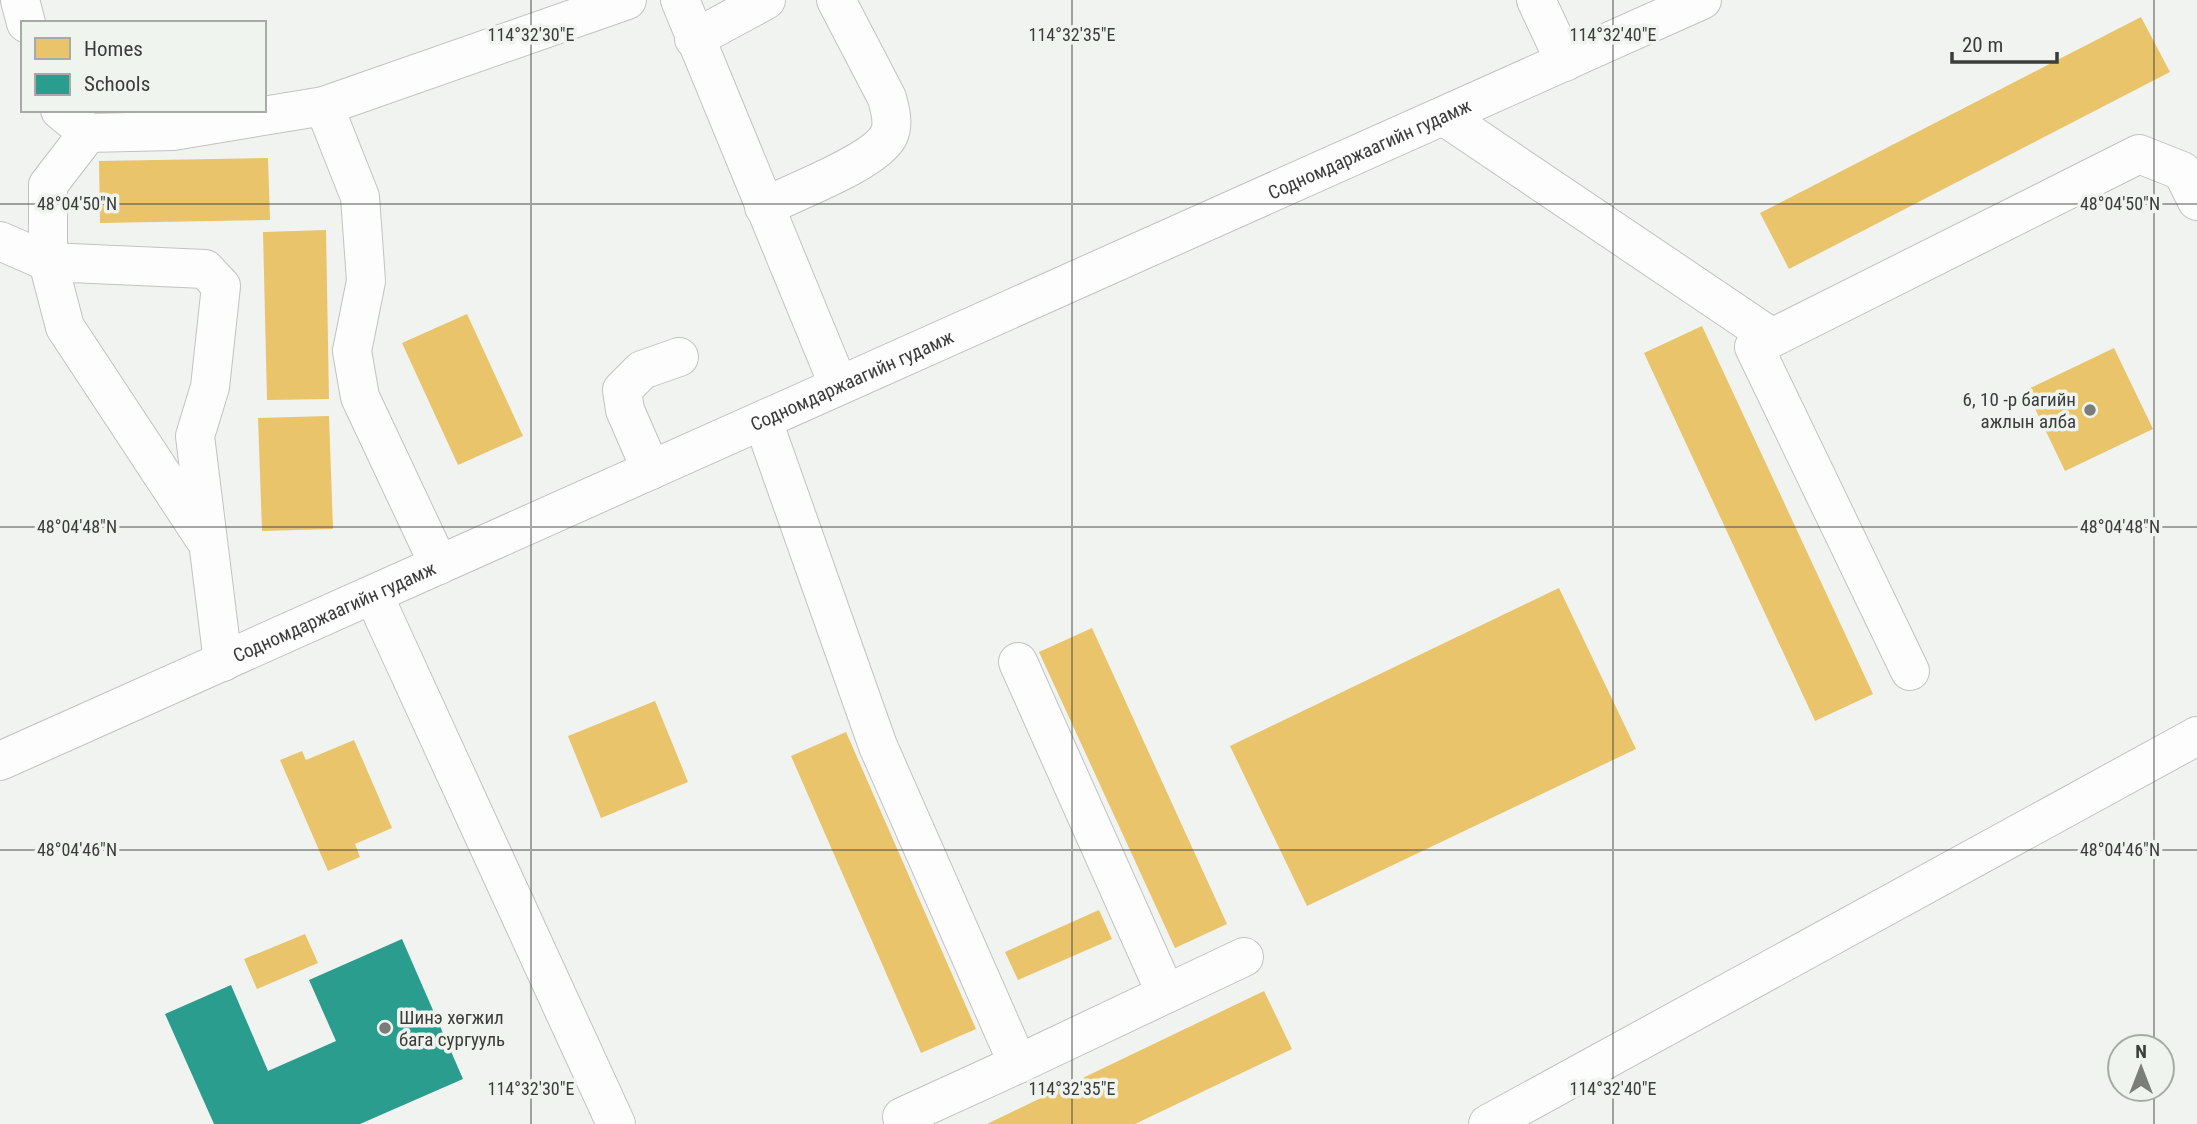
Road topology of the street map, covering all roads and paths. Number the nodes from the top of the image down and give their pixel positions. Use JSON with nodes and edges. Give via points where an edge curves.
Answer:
{"nodes":[{"id":1,"x":20,"y":0,"type":"edge"},
{"id":2,"x":627,"y":0,"type":"edge"},
{"id":3,"x":680,"y":0,"type":"edge"},
{"id":4,"x":766,"y":0,"type":"edge"},
{"id":5,"x":836,"y":0,"type":"edge"},
{"id":6,"x":1536,"y":0,"type":"edge"},
{"id":7,"x":1702,"y":0,"type":"edge"},
{"id":8,"x":25,"y":21,"type":"edge"},
{"id":9,"x":694,"y":39,"type":"junction"},
{"id":10,"x":1565,"y":62,"type":"junction"},
{"id":11,"x":324,"y":106,"type":"junction"},
{"id":12,"x":1445,"y":117,"type":"junction"},
{"id":13,"x":74,"y":122,"type":"edge"},
{"id":14,"x":2197,"y":201,"type":"edge"},
{"id":15,"x":764,"y":206,"type":"junction"},
{"id":16,"x":0,"y":241,"type":"edge"},
{"id":17,"x":48,"y":262,"type":"junction"},
{"id":18,"x":1772,"y":337,"type":"junction"},
{"id":19,"x":679,"y":357,"type":"dead end"},
{"id":20,"x":838,"y":384,"type":"junction"},
{"id":21,"x":762,"y":421,"type":"junction"},
{"id":22,"x":651,"y":470,"type":"junction"},
{"id":23,"x":209,"y":546,"type":"junction"},
{"id":24,"x":439,"y":565,"type":"junction"},
{"id":25,"x":373,"y":596,"type":"junction"},
{"id":26,"x":223,"y":662,"type":"junction"},
{"id":27,"x":1018,"y":662,"type":"dead end"},
{"id":28,"x":1910,"y":671,"type":"dead end"},
{"id":29,"x":2197,"y":736,"type":"edge"},
{"id":30,"x":0,"y":761,"type":"edge"},
{"id":31,"x":1244,"y":957,"type":"dead end"},
{"id":32,"x":1166,"y":994,"type":"junction"},
{"id":33,"x":1018,"y":1064,"type":"junction"},
{"id":34,"x":902,"y":1117,"type":"dead end"},
{"id":35,"x":616,"y":1124,"type":"edge"},
{"id":36,"x":1488,"y":1124,"type":"edge"}],
"edges":[{"from":1,"to":8,"type":"street"},
{"from":2,"to":11,"type":"street"},
{"from":3,"to":9,"type":"street"},
{"from":4,"to":9,"type":"street"},
{"from":5,"to":15,"type":"street","via":[[887,98],[890,133],[875,154]]},
{"from":6,"to":10,"type":"street"},
{"from":7,"to":10,"type":"street","name":"Содномдаржаагийн гудамж"},
{"from":9,"to":15,"type":"street"},
{"from":10,"to":12,"type":"street","name":"Содномдаржаагийн гудамж"},
{"from":11,"to":13,"type":"street","via":[[173,131]]},
{"from":11,"to":24,"type":"street","via":[[360,197],[366,281],[352,351],[360,397]]},
{"from":12,"to":18,"type":"street"},
{"from":12,"to":20,"type":"street","name":"Содномдаржаагийн гудамж"},
{"from":13,"to":17,"type":"street","via":[[48,185]]},
{"from":14,"to":18,"type":"street","via":[[2182,171],[2140,154]]},
{"from":15,"to":20,"type":"street"},
{"from":16,"to":17,"type":"street"},
{"from":17,"to":23,"type":"street","via":[[65,327]]},
{"from":17,"to":23,"type":"street","via":[[205,269],[221,286],[210,387],[195,436]]},
{"from":18,"to":28,"type":"street","via":[[1754,347]]},
{"from":19,"to":22,"type":"street","via":[[642,370],[622,390],[625,410]]},
{"from":20,"to":21,"type":"street","name":"Содномдаржаагийн гудамж"},
{"from":21,"to":22,"type":"street","name":"Содномдаржаагийн гудамж"},
{"from":21,"to":33,"type":"street","via":[[878,746]]},
{"from":22,"to":24,"type":"street","name":"Содномдаржаагийн гудамж"},
{"from":23,"to":26,"type":"street"},
{"from":24,"to":25,"type":"street","name":"Содномдаржаагийн гудамж"},
{"from":25,"to":26,"type":"street","name":"Содномдаржаагийн гудамж"},
{"from":25,"to":35,"type":"street"},
{"from":26,"to":30,"type":"street","name":"Содномдаржаагийн гудамж"},
{"from":27,"to":32,"type":"street"},
{"from":29,"to":36,"type":"street"},
{"from":31,"to":32,"type":"street"},
{"from":32,"to":33,"type":"street"},
{"from":33,"to":34,"type":"street"}]}
